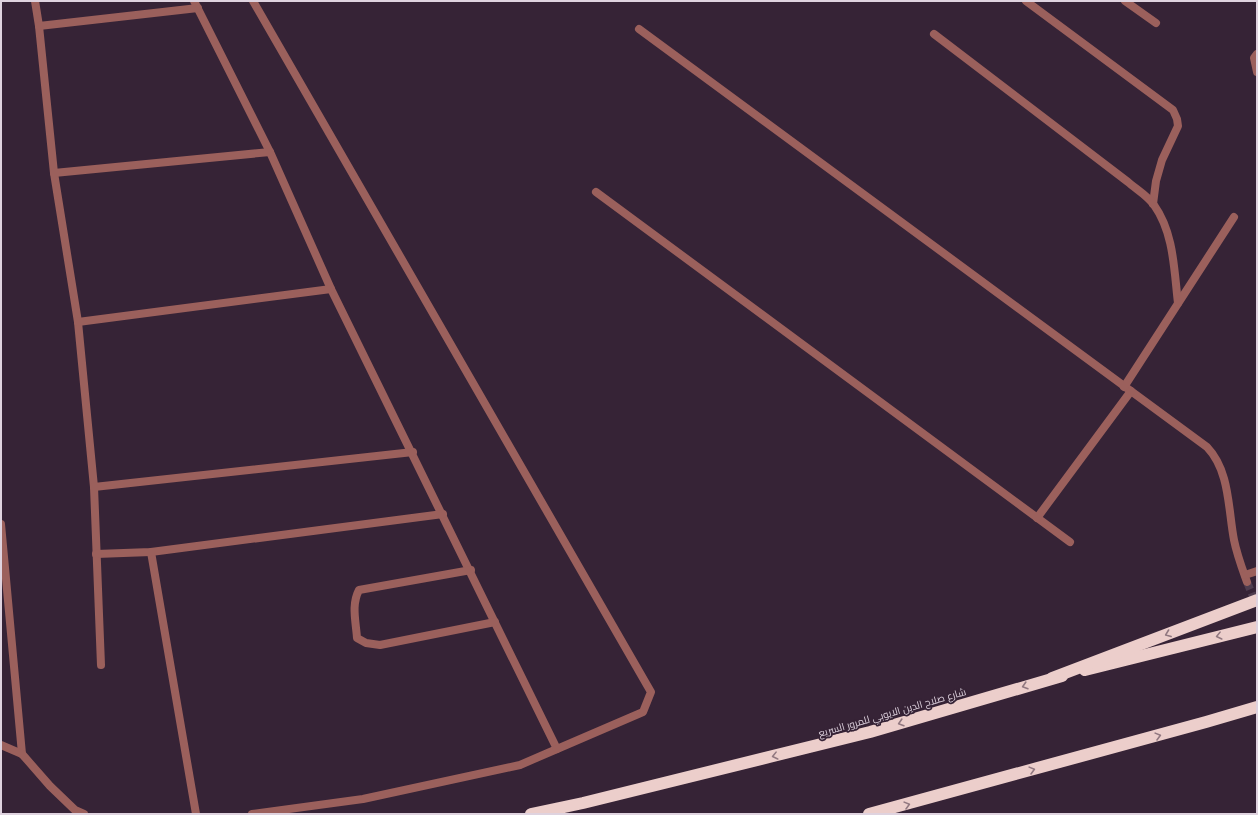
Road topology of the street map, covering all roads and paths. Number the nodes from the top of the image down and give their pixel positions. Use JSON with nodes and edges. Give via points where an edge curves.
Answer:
{"nodes":[{"id":1,"x":35,"y":1,"type":"edge"},
{"id":2,"x":253,"y":1,"type":"edge"},
{"id":3,"x":1026,"y":1,"type":"edge"},
{"id":4,"x":1125,"y":1,"type":"edge"},
{"id":5,"x":196,"y":4,"type":"edge"},
{"id":6,"x":1156,"y":23,"type":"dead end"},
{"id":7,"x":39,"y":26,"type":"junction"},
{"id":8,"x":639,"y":29,"type":"dead end"},
{"id":9,"x":934,"y":34,"type":"dead end"},
{"id":10,"x":1257,"y":54,"type":"edge"},
{"id":11,"x":1257,"y":72,"type":"edge"},
{"id":12,"x":270,"y":152,"type":"junction"},
{"id":13,"x":54,"y":173,"type":"junction"},
{"id":14,"x":596,"y":192,"type":"dead end"},
{"id":15,"x":1153,"y":204,"type":"junction"},
{"id":16,"x":1234,"y":216,"type":"dead end"},
{"id":17,"x":331,"y":289,"type":"junction"},
{"id":18,"x":1178,"y":303,"type":"junction"},
{"id":19,"x":78,"y":322,"type":"junction"},
{"id":20,"x":1127,"y":389,"type":"junction"},
{"id":21,"x":413,"y":452,"type":"junction"},
{"id":22,"x":94,"y":487,"type":"junction"},
{"id":23,"x":443,"y":514,"type":"junction"},
{"id":24,"x":1037,"y":518,"type":"junction"},
{"id":25,"x":1,"y":524,"type":"edge"},
{"id":26,"x":1070,"y":542,"type":"dead end"},
{"id":27,"x":151,"y":552,"type":"junction"},
{"id":28,"x":96,"y":554,"type":"junction"},
{"id":29,"x":470,"y":570,"type":"junction"},
{"id":30,"x":1257,"y":571,"type":"edge"},
{"id":31,"x":1257,"y":600,"type":"edge"},
{"id":32,"x":495,"y":622,"type":"junction"},
{"id":33,"x":1257,"y":627,"type":"edge"},
{"id":34,"x":101,"y":665,"type":"dead end"},
{"id":35,"x":1052,"y":678,"type":"junction"},
{"id":36,"x":1257,"y":707,"type":"edge"},
{"id":37,"x":1257,"y":714,"type":"edge"},
{"id":38,"x":1206,"y":722,"type":"junction"},
{"id":39,"x":1,"y":745,"type":"edge"},
{"id":40,"x":557,"y":749,"type":"junction"},
{"id":41,"x":22,"y":754,"type":"junction"},
{"id":42,"x":84,"y":814,"type":"edge"},
{"id":43,"x":196,"y":814,"type":"edge"},
{"id":44,"x":252,"y":814,"type":"edge"},
{"id":45,"x":531,"y":814,"type":"edge"},
{"id":46,"x":869,"y":814,"type":"edge"}],
"edges":[{"from":1,"to":7,"type":"street"},
{"from":2,"to":40,"type":"street","via":[[651,692],[643,712]]},
{"from":3,"to":15,"type":"street","via":[[1173,110],[1178,126],[1162,160]]},
{"from":4,"to":6,"type":"street"},
{"from":5,"to":7,"type":"street"},
{"from":5,"to":12,"type":"street"},
{"from":7,"to":13,"type":"street"},
{"from":8,"to":20,"type":"street"},
{"from":9,"to":15,"type":"street","via":[[1128,182]]},
{"from":10,"to":11,"type":"street","via":[[1254,58]]},
{"from":12,"to":13,"type":"street"},
{"from":12,"to":17,"type":"street"},
{"from":13,"to":19,"type":"street"},
{"from":14,"to":24,"type":"street"},
{"from":15,"to":18,"type":"street","via":[[1166,225]]},
{"from":16,"to":18,"type":"street"},
{"from":17,"to":19,"type":"street"},
{"from":17,"to":21,"type":"street"},
{"from":18,"to":20,"type":"street"},
{"from":19,"to":22,"type":"street"},
{"from":20,"to":24,"type":"street"},
{"from":20,"to":30,"type":"street","via":[[1207,447],[1216,459],[1223,475],[1234,540],[1246,578]]},
{"from":21,"to":22,"type":"street"},
{"from":21,"to":23,"type":"street"},
{"from":22,"to":28,"type":"street"},
{"from":23,"to":27,"type":"street"},
{"from":23,"to":29,"type":"street"},
{"from":24,"to":26,"type":"street"},
{"from":25,"to":41,"type":"street"},
{"from":27,"to":28,"type":"street"},
{"from":27,"to":43,"type":"street"},
{"from":28,"to":34,"type":"street"},
{"from":29,"to":32,"type":"street"},
{"from":29,"to":32,"type":"street","via":[[359,590],[354,610],[357,638],[366,643],[380,645]]},
{"from":31,"to":35,"type":"highway","one_way":true,"bridge":true},
{"from":32,"to":40,"type":"street"},
{"from":33,"to":35,"type":"highway","name":"شارع صلاح الدين الايوبي للمرور السريع","one_way":true,"bridge":true},
{"from":35,"to":45,"type":"highway","name":"شارع صلاح الدين الايوبي للمرور السريع","one_way":true,"via":[[870,732]]},
{"from":36,"to":38,"type":"highway"},
{"from":37,"to":38,"type":"highway"},
{"from":46,"to":38,"type":"highway","one_way":true},
{"from":39,"to":41,"type":"street"},
{"from":40,"to":44,"type":"street","via":[[520,765],[370,798]]},
{"from":41,"to":42,"type":"street","via":[[50,786],[75,810]]}]}
